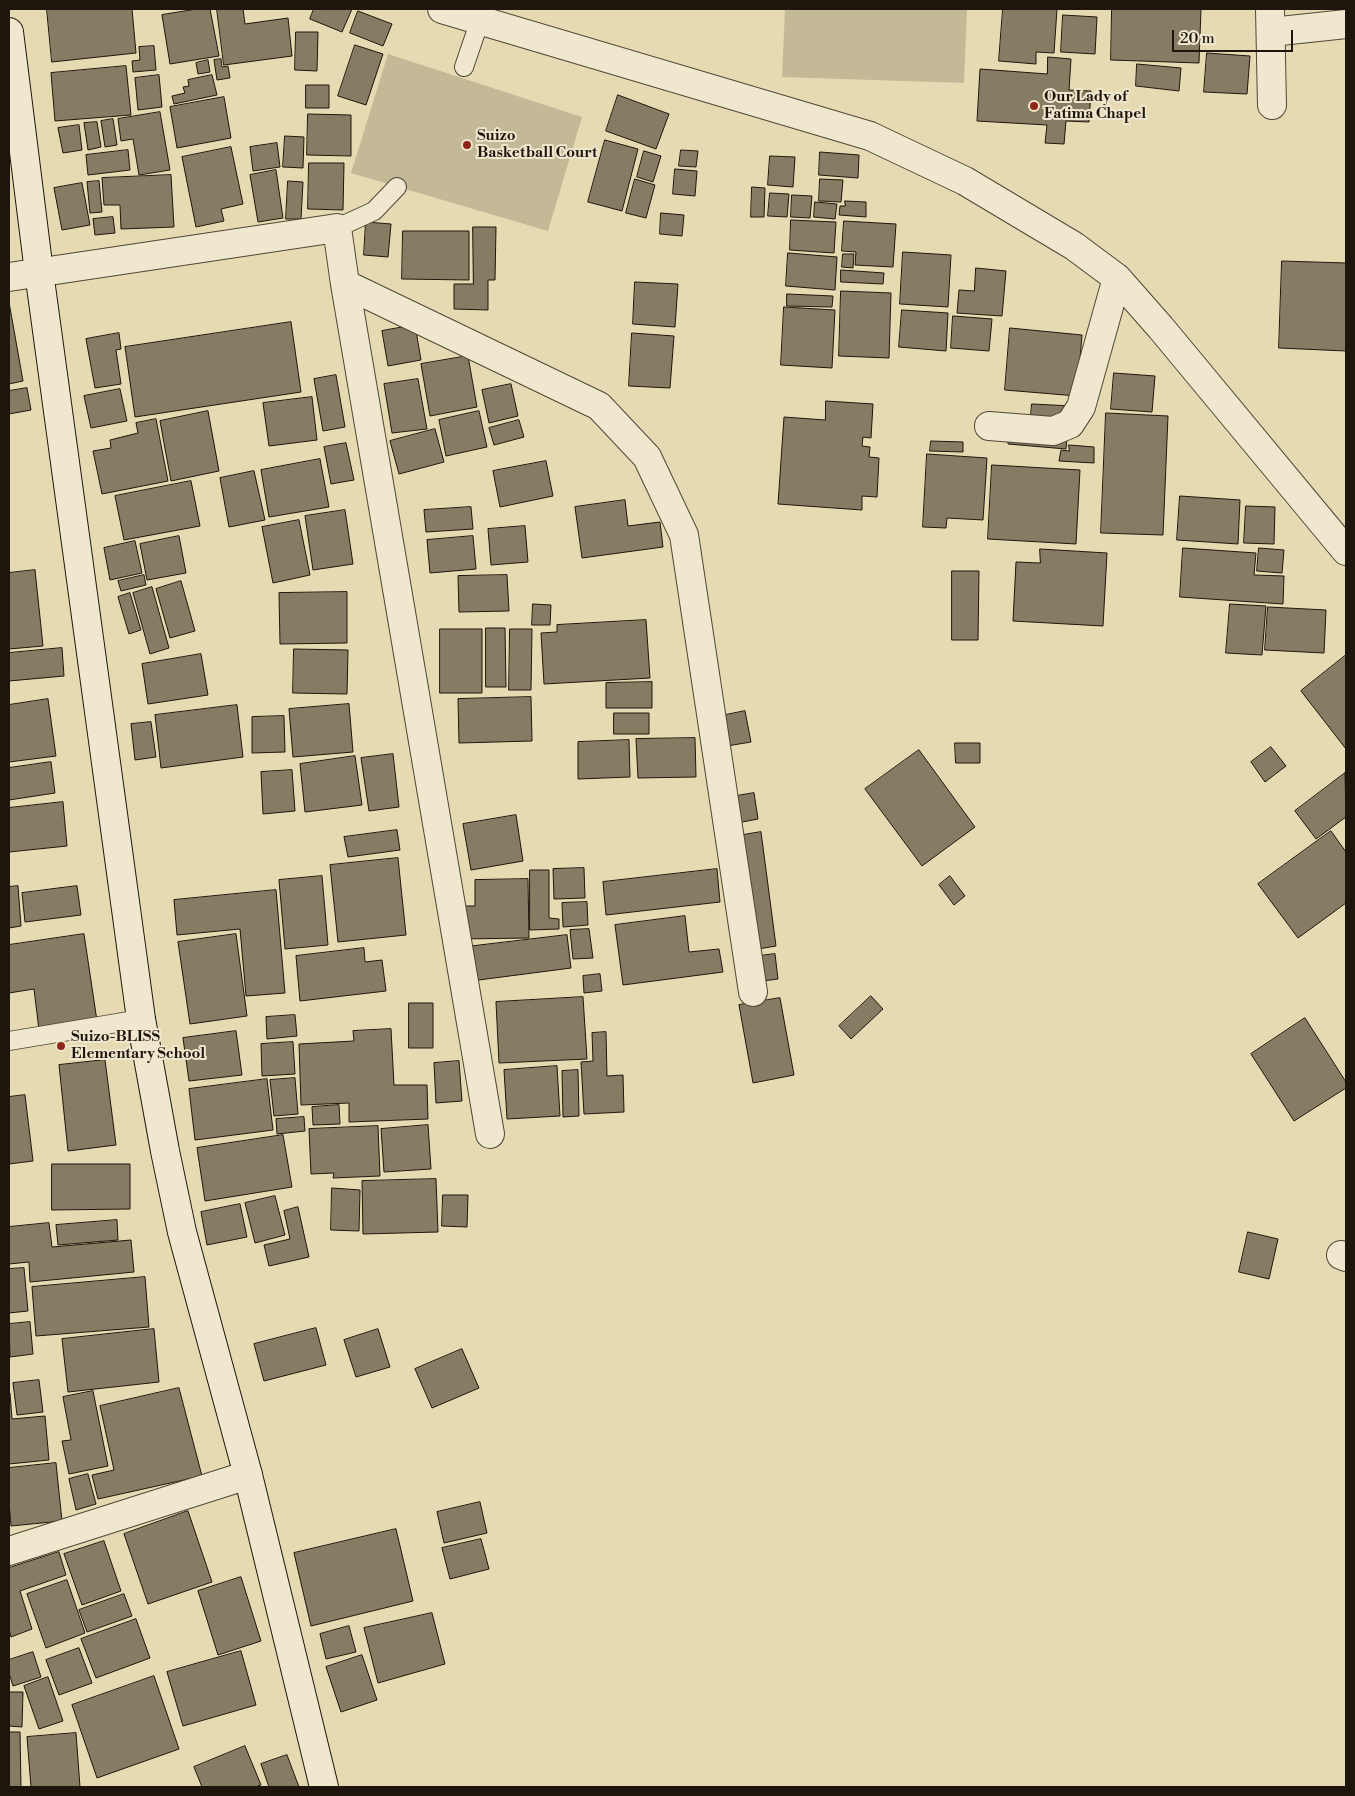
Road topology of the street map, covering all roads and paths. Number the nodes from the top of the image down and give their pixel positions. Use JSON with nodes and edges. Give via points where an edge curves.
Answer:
{"nodes":[{"id":1,"x":442,"y":9,"type":"edge"},
{"id":2,"x":480,"y":20,"type":"junction"},
{"id":3,"x":1270,"y":20,"type":"edge"},
{"id":4,"x":1346,"y":24,"type":"edge"},
{"id":5,"x":9,"y":32,"type":"edge"},
{"id":6,"x":464,"y":67,"type":"dead end"},
{"id":7,"x":1272,"y":104,"type":"dead end"},
{"id":8,"x":397,"y":187,"type":"dead end"},
{"id":9,"x":337,"y":228,"type":"junction"},
{"id":10,"x":39,"y":272,"type":"junction"},
{"id":11,"x":9,"y":278,"type":"edge"},
{"id":12,"x":1117,"y":278,"type":"junction"},
{"id":13,"x":345,"y":284,"type":"junction"},
{"id":14,"x":989,"y":426,"type":"dead end"},
{"id":15,"x":1346,"y":551,"type":"edge"},
{"id":16,"x":753,"y":992,"type":"dead end"},
{"id":17,"x":141,"y":1019,"type":"junction"},
{"id":18,"x":9,"y":1041,"type":"edge"},
{"id":19,"x":490,"y":1134,"type":"dead end"},
{"id":20,"x":248,"y":1475,"type":"junction"},
{"id":21,"x":9,"y":1550,"type":"edge"},
{"id":22,"x":324,"y":1787,"type":"edge"}],
"edges":[{"from":1,"to":2,"type":"street"},
{"from":2,"to":6,"type":"lane"},
{"from":2,"to":12,"type":"street","via":[[870,136],[965,181],[1074,246]]},
{"from":3,"to":4,"type":"street"},
{"from":3,"to":7,"type":"street"},
{"from":5,"to":10,"type":"street"},
{"from":8,"to":9,"type":"lane","via":[[374,211]]},
{"from":9,"to":10,"type":"street"},
{"from":9,"to":13,"type":"street"},
{"from":10,"to":11,"type":"street"},
{"from":10,"to":17,"type":"street"},
{"from":12,"to":14,"type":"street","via":[[1081,407],[1070,424],[1053,432]]},
{"from":12,"to":15,"type":"street"},
{"from":13,"to":16,"type":"street","via":[[598,406],[647,457],[684,535]]},
{"from":13,"to":19,"type":"street"},
{"from":17,"to":18,"type":"lane"},
{"from":17,"to":20,"type":"street","via":[[182,1232]]},
{"from":20,"to":21,"type":"street"},
{"from":20,"to":22,"type":"street"}]}
